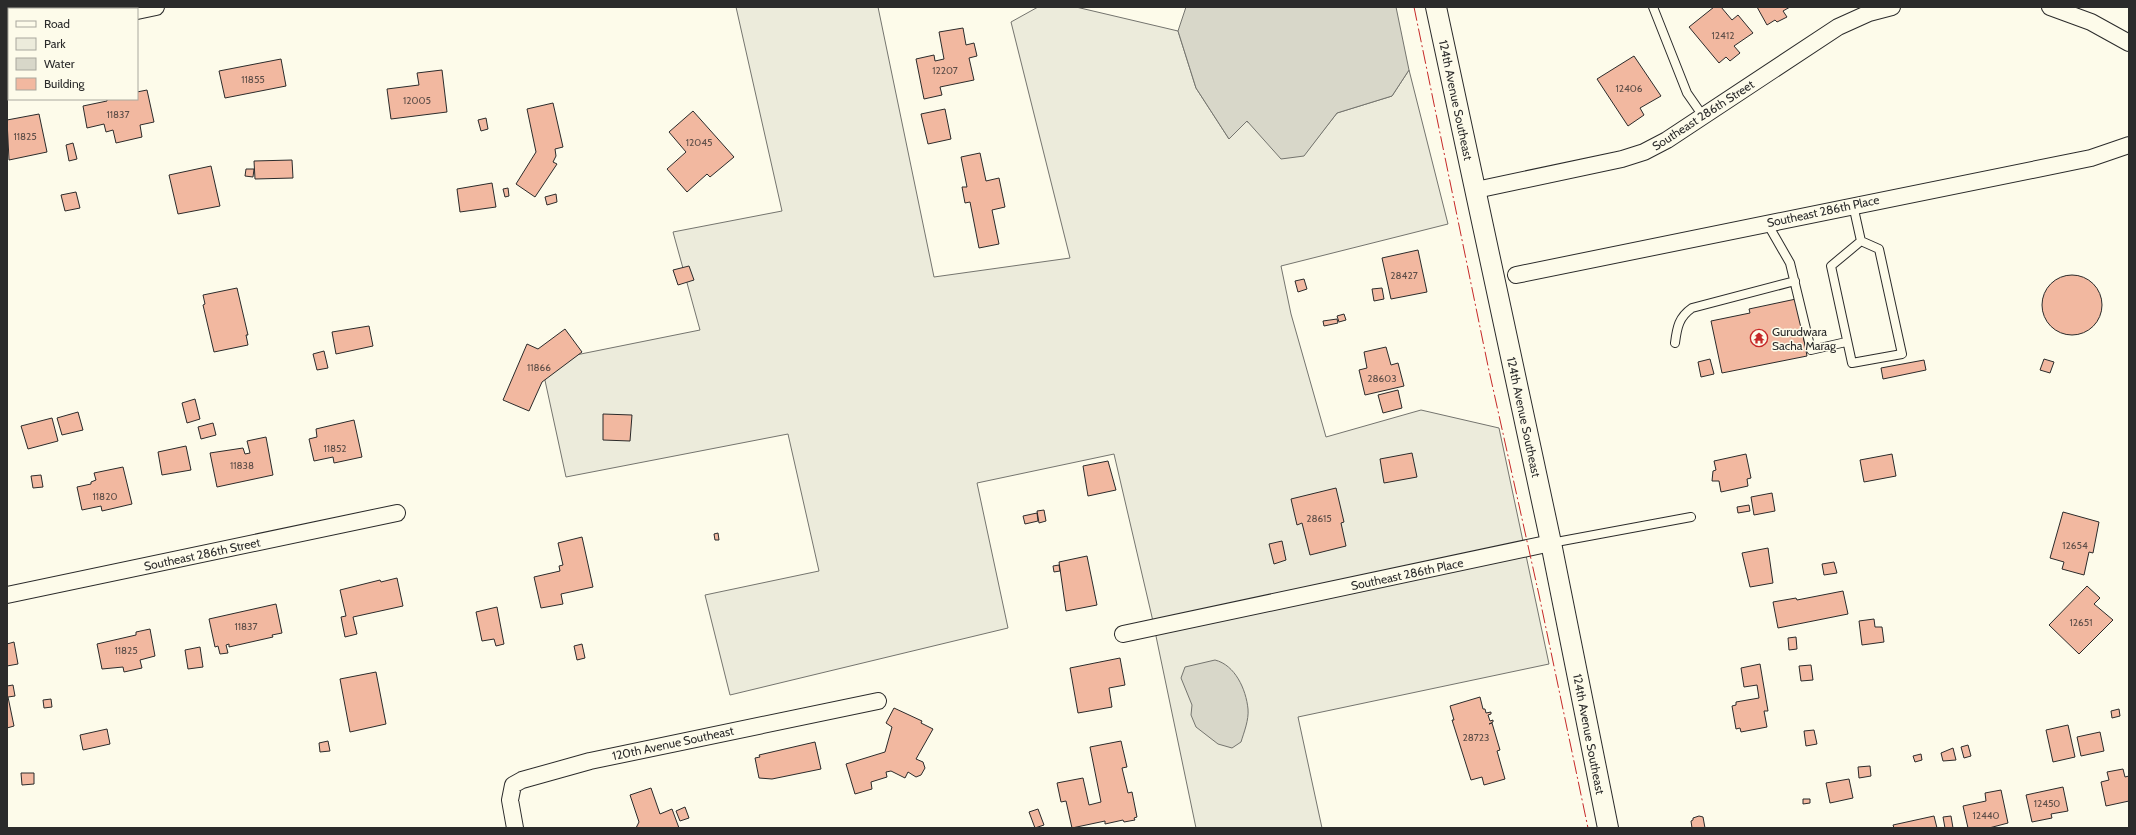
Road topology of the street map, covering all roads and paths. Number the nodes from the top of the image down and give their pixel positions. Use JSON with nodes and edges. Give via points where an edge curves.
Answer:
{"nodes":[{"id":1,"x":156,"y":7,"type":"edge"},
{"id":2,"x":1436,"y":7,"type":"edge"},
{"id":3,"x":1653,"y":7,"type":"edge"},
{"id":4,"x":1892,"y":7,"type":"edge"},
{"id":5,"x":2050,"y":7,"type":"edge"},
{"id":6,"x":138,"y":11,"type":"edge"},
{"id":7,"x":2129,"y":43,"type":"edge"},
{"id":8,"x":1703,"y":116,"type":"junction"},
{"id":9,"x":2129,"y":145,"type":"edge"},
{"id":10,"x":1476,"y":190,"type":"junction"},
{"id":11,"x":1853,"y":206,"type":"junction"},
{"id":12,"x":1767,"y":223,"type":"junction"},
{"id":13,"x":1862,"y":241,"type":"junction"},
{"id":14,"x":1516,"y":275,"type":"dead end"},
{"id":15,"x":1795,"y":281,"type":"junction"},
{"id":16,"x":1846,"y":342,"type":"junction"},
{"id":17,"x":1674,"y":343,"type":"dead end"},
{"id":18,"x":397,"y":513,"type":"dead end"},
{"id":19,"x":1691,"y":517,"type":"dead end"},
{"id":20,"x":1551,"y":543,"type":"junction"},
{"id":21,"x":7,"y":595,"type":"edge"},
{"id":22,"x":1123,"y":634,"type":"dead end"},
{"id":23,"x":878,"y":701,"type":"dead end"},
{"id":24,"x":515,"y":828,"type":"edge"},
{"id":25,"x":1608,"y":828,"type":"edge"}],
"edges":[{"from":1,"to":6,"type":"street"},
{"from":2,"to":10,"type":"street","name":"124th Avenue Southeast"},
{"from":3,"to":8,"type":"lane","via":[[1687,93]]},
{"from":4,"to":8,"type":"street","name":"Southeast 286th Street","via":[[1869,13],[1838,28]]},
{"from":5,"to":7,"type":"street","via":[[2091,22]]},
{"from":8,"to":10,"type":"street","name":"Southeast 286th Street","via":[[1644,152],[1605,163]]},
{"from":9,"to":11,"type":"street","name":"Southeast 286th Place","via":[[2091,158]]},
{"from":10,"to":20,"type":"street","name":"124th Avenue Southeast"},
{"from":11,"to":12,"type":"street","name":"Southeast 286th Place"},
{"from":11,"to":13,"type":"lane"},
{"from":12,"to":14,"type":"street","name":"Southeast 286th Place"},
{"from":12,"to":15,"type":"lane","via":[[1790,263]]},
{"from":13,"to":16,"type":"lane","via":[[1831,266]]},
{"from":13,"to":16,"type":"lane","via":[[1879,249],[1902,354],[1852,363]]},
{"from":15,"to":16,"type":"lane","via":[[1811,350]]},
{"from":15,"to":17,"type":"lane","via":[[1692,308],[1678,323]]},
{"from":18,"to":21,"type":"street","name":"Southeast 286th Street"},
{"from":19,"to":20,"type":"lane","name":"Southeast 286th Place"},
{"from":20,"to":22,"type":"street","name":"Southeast 286th Place"},
{"from":20,"to":25,"type":"street","name":"124th Avenue Southeast"},
{"from":23,"to":24,"type":"street","name":"120th Avenue Southeast","via":[[590,760],[522,780],[513,785],[510,800]]}]}
